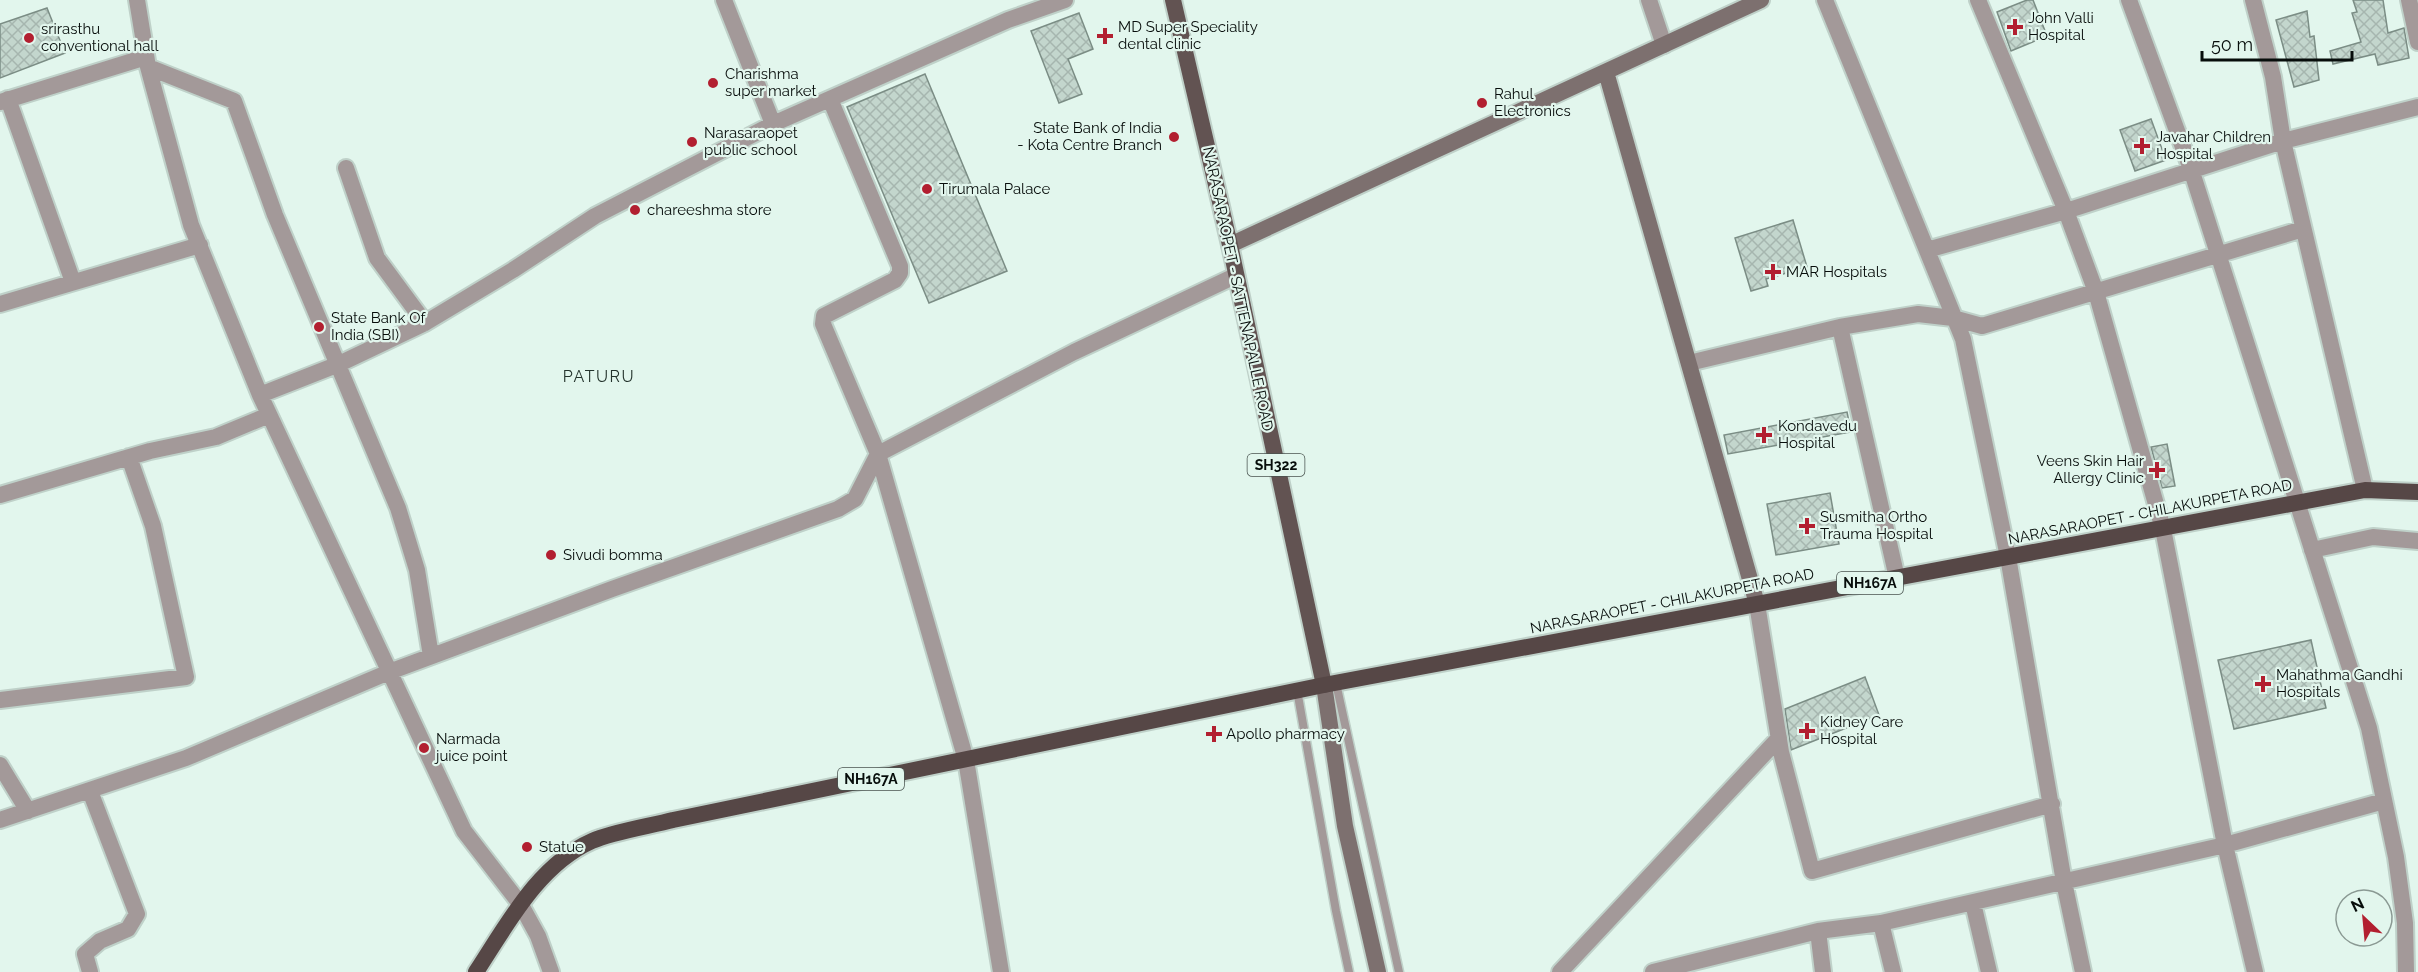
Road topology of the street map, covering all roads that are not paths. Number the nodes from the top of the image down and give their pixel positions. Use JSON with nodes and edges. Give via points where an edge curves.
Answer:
{"nodes":[{"id":1,"x":137,"y":0,"type":"edge"},
{"id":2,"x":724,"y":0,"type":"edge"},
{"id":3,"x":1065,"y":0,"type":"edge"},
{"id":4,"x":1173,"y":0,"type":"edge"},
{"id":5,"x":1649,"y":0,"type":"edge"},
{"id":6,"x":1761,"y":0,"type":"edge"},
{"id":7,"x":1825,"y":0,"type":"edge"},
{"id":8,"x":1978,"y":0,"type":"edge"},
{"id":9,"x":2130,"y":0,"type":"edge"},
{"id":10,"x":2253,"y":0,"type":"edge"},
{"id":11,"x":2409,"y":0,"type":"edge"},
{"id":12,"x":2418,"y":42,"type":"edge"},
{"id":13,"x":1664,"y":45,"type":"junction"},
{"id":14,"x":147,"y":62,"type":"junction"},
{"id":15,"x":1606,"y":72,"type":"junction"},
{"id":16,"x":830,"y":99,"type":"junction"},
{"id":17,"x":4,"y":100,"type":"edge"},
{"id":18,"x":2418,"y":107,"type":"edge"},
{"id":19,"x":773,"y":124,"type":"junction"},
{"id":20,"x":2283,"y":141,"type":"junction"},
{"id":21,"x":346,"y":168,"type":"dead end"},
{"id":22,"x":2191,"y":169,"type":"junction"},
{"id":23,"x":2066,"y":211,"type":"junction"},
{"id":24,"x":2303,"y":229,"type":"junction"},
{"id":25,"x":200,"y":245,"type":"junction"},
{"id":26,"x":1230,"y":245,"type":"junction"},
{"id":27,"x":1927,"y":250,"type":"junction"},
{"id":28,"x":2218,"y":254,"type":"junction"},
{"id":29,"x":1236,"y":276,"type":"junction"},
{"id":30,"x":73,"y":282,"type":"junction"},
{"id":31,"x":2096,"y":292,"type":"junction"},
{"id":32,"x":0,"y":304,"type":"edge"},
{"id":33,"x":1953,"y":318,"type":"junction"},
{"id":34,"x":425,"y":323,"type":"junction"},
{"id":35,"x":1840,"y":327,"type":"junction"},
{"id":36,"x":1689,"y":363,"type":"junction"},
{"id":37,"x":339,"y":364,"type":"junction"},
{"id":38,"x":260,"y":395,"type":"junction"},
{"id":39,"x":269,"y":415,"type":"junction"},
{"id":40,"x":878,"y":454,"type":"junction"},
{"id":41,"x":129,"y":457,"type":"junction"},
{"id":42,"x":2365,"y":490,"type":"junction"},
{"id":43,"x":2418,"y":492,"type":"edge"},
{"id":44,"x":0,"y":495,"type":"edge"},
{"id":45,"x":2298,"y":503,"type":"junction"},
{"id":46,"x":2163,"y":528,"type":"junction"},
{"id":47,"x":2418,"y":540,"type":"edge"},
{"id":48,"x":2312,"y":550,"type":"junction"},
{"id":49,"x":2008,"y":557,"type":"junction"},
{"id":50,"x":1897,"y":578,"type":"junction"},
{"id":51,"x":1757,"y":604,"type":"junction"},
{"id":52,"x":431,"y":656,"type":"junction"},
{"id":53,"x":389,"y":672,"type":"junction"},
{"id":54,"x":1330,"y":684,"type":"junction"},
{"id":55,"x":1297,"y":690,"type":"junction"},
{"id":56,"x":0,"y":700,"type":"edge"},
{"id":57,"x":1779,"y":738,"type":"junction"},
{"id":58,"x":966,"y":760,"type":"junction"},
{"id":59,"x":0,"y":765,"type":"edge"},
{"id":60,"x":90,"y":791,"type":"junction"},
{"id":61,"x":2384,"y":801,"type":"junction"},
{"id":62,"x":2052,"y":804,"type":"junction"},
{"id":63,"x":28,"y":812,"type":"junction"},
{"id":64,"x":0,"y":820,"type":"edge"},
{"id":65,"x":2225,"y":845,"type":"junction"},
{"id":66,"x":2064,"y":882,"type":"junction"},
{"id":67,"x":1973,"y":903,"type":"junction"},
{"id":68,"x":521,"y":905,"type":"junction"},
{"id":69,"x":1881,"y":923,"type":"junction"},
{"id":70,"x":1818,"y":931,"type":"junction"},
{"id":71,"x":90,"y":972,"type":"edge"},
{"id":72,"x":476,"y":972,"type":"edge"},
{"id":73,"x":551,"y":972,"type":"edge"},
{"id":74,"x":1001,"y":972,"type":"edge"},
{"id":75,"x":1349,"y":972,"type":"edge"},
{"id":76,"x":1378,"y":972,"type":"edge"},
{"id":77,"x":1399,"y":972,"type":"edge"},
{"id":78,"x":1560,"y":972,"type":"edge"},
{"id":79,"x":1653,"y":972,"type":"edge"},
{"id":80,"x":1823,"y":972,"type":"edge"},
{"id":81,"x":1893,"y":972,"type":"edge"},
{"id":82,"x":1989,"y":972,"type":"edge"},
{"id":83,"x":2083,"y":972,"type":"edge"},
{"id":84,"x":2254,"y":972,"type":"edge"},
{"id":85,"x":2406,"y":972,"type":"edge"}],
"edges":[{"from":1,"to":14,"type":"street"},
{"from":2,"to":19,"type":"street"},
{"from":3,"to":16,"type":"street","via":[[1008,20]]},
{"from":4,"to":26,"type":"main road","name":"NARASARAOPET - SATTENAPALLE ROAD","number":"SH322"},
{"from":5,"to":13,"type":"street"},
{"from":6,"to":13,"type":"main road"},
{"from":7,"to":27,"type":"street"},
{"from":8,"to":23,"type":"street"},
{"from":9,"to":22,"type":"street"},
{"from":10,"to":20,"type":"street","via":[[2273,77]]},
{"from":11,"to":12,"type":"street"},
{"from":13,"to":15,"type":"main road"},
{"from":14,"to":17,"type":"street"},
{"from":14,"to":25,"type":"street","via":[[191,225]]},
{"from":14,"to":37,"type":"street","via":[[234,101],[275,215]]},
{"from":15,"to":26,"type":"main road"},
{"from":15,"to":36,"type":"main road"},
{"from":16,"to":19,"type":"street"},
{"from":16,"to":40,"type":"street","via":[[900,266],[895,280],[824,315],[823,324]]},
{"from":17,"to":30,"type":"street"},
{"from":18,"to":20,"type":"street"},
{"from":19,"to":34,"type":"street","via":[[595,216]]},
{"from":20,"to":22,"type":"street"},
{"from":20,"to":24,"type":"street"},
{"from":21,"to":34,"type":"street","via":[[377,258]]},
{"from":22,"to":23,"type":"street"},
{"from":22,"to":28,"type":"street"},
{"from":23,"to":27,"type":"street"},
{"from":23,"to":31,"type":"street"},
{"from":24,"to":28,"type":"street"},
{"from":24,"to":42,"type":"street"},
{"from":25,"to":30,"type":"street"},
{"from":25,"to":38,"type":"street"},
{"from":26,"to":29,"type":"main road","name":"NARASARAOPET - SATTENAPALLE ROAD","number":"SH322"},
{"from":27,"to":33,"type":"street"},
{"from":28,"to":31,"type":"street"},
{"from":28,"to":45,"type":"street"},
{"from":29,"to":40,"type":"street","via":[[1074,352]]},
{"from":29,"to":54,"type":"main road","name":"NARASARAOPET - SATTENAPALLE ROAD","number":"SH322"},
{"from":30,"to":32,"type":"street"},
{"from":31,"to":33,"type":"street","via":[[1982,326]]},
{"from":31,"to":46,"type":"street"},
{"from":33,"to":35,"type":"street","via":[[1918,314]]},
{"from":33,"to":49,"type":"street","via":[[1963,339]]},
{"from":34,"to":37,"type":"street"},
{"from":35,"to":36,"type":"street"},
{"from":35,"to":50,"type":"street"},
{"from":36,"to":51,"type":"main road"},
{"from":37,"to":38,"type":"street"},
{"from":37,"to":52,"type":"street","via":[[404,528],[417,570]]},
{"from":38,"to":39,"type":"street"},
{"from":39,"to":41,"type":"street","via":[[216,437]]},
{"from":39,"to":53,"type":"street"},
{"from":40,"to":52,"type":"street","via":[[855,499],[838,509]]},
{"from":40,"to":58,"type":"street"},
{"from":41,"to":44,"type":"street"},
{"from":41,"to":56,"type":"street","via":[[153,526],[186,677]]},
{"from":42,"to":43,"type":"highway","name":"NARASARAOPET - CHILAKURPETA ROAD","number":"NH167A"},
{"from":42,"to":45,"type":"highway","name":"NARASARAOPET - CHILAKURPETA ROAD","number":"NH167A"},
{"from":45,"to":46,"type":"highway","name":"NARASARAOPET - CHILAKURPETA ROAD","number":"NH167A"},
{"from":45,"to":48,"type":"street"},
{"from":46,"to":49,"type":"highway","name":"NARASARAOPET - CHILAKURPETA ROAD","number":"NH167A"},
{"from":46,"to":65,"type":"street"},
{"from":47,"to":48,"type":"street","via":[[2373,537]]},
{"from":48,"to":61,"type":"street","via":[[2369,728]]},
{"from":49,"to":50,"type":"highway","name":"NARASARAOPET - CHILAKURPETA ROAD","number":"NH167A"},
{"from":49,"to":62,"type":"street"},
{"from":50,"to":51,"type":"highway","name":"NARASARAOPET - CHILAKURPETA ROAD","number":"NH167A"},
{"from":51,"to":54,"type":"highway","name":"NARASARAOPET - CHILAKURPETA ROAD","number":"NH167A"},
{"from":51,"to":57,"type":"street"},
{"from":52,"to":53,"type":"street"},
{"from":53,"to":60,"type":"street","via":[[186,758]]},
{"from":53,"to":68,"type":"street","via":[[464,831]]},
{"from":54,"to":55,"type":"highway","number":"NH167A"},
{"from":54,"to":76,"type":"main road","name":"NARASARAOPET - SATTENAPALLE ROAD","via":[[1345,826]]},
{"from":54,"to":77,"type":"lane"},
{"from":55,"to":58,"type":"highway","number":"NH167A"},
{"from":55,"to":75,"type":"lane"},
{"from":57,"to":62,"type":"street","via":[[1812,871]]},
{"from":57,"to":78,"type":"street"},
{"from":58,"to":68,"type":"highway","number":"NH167A","via":[[673,820],[592,841],[556,864]]},
{"from":58,"to":74,"type":"street"},
{"from":59,"to":63,"type":"street"},
{"from":60,"to":63,"type":"street"},
{"from":60,"to":71,"type":"street","via":[[136,914],[128,929],[100,941],[85,954]]},
{"from":61,"to":65,"type":"street"},
{"from":61,"to":85,"type":"street","via":[[2405,923]]},
{"from":62,"to":66,"type":"street"},
{"from":63,"to":64,"type":"street"},
{"from":65,"to":66,"type":"street"},
{"from":65,"to":84,"type":"street"},
{"from":66,"to":67,"type":"street"},
{"from":66,"to":83,"type":"street"},
{"from":67,"to":69,"type":"street"},
{"from":67,"to":82,"type":"street"},
{"from":68,"to":72,"type":"highway","number":"NH167A"},
{"from":68,"to":73,"type":"street"},
{"from":69,"to":70,"type":"street"},
{"from":69,"to":81,"type":"street"},
{"from":70,"to":79,"type":"street"},
{"from":70,"to":80,"type":"street"}]}
